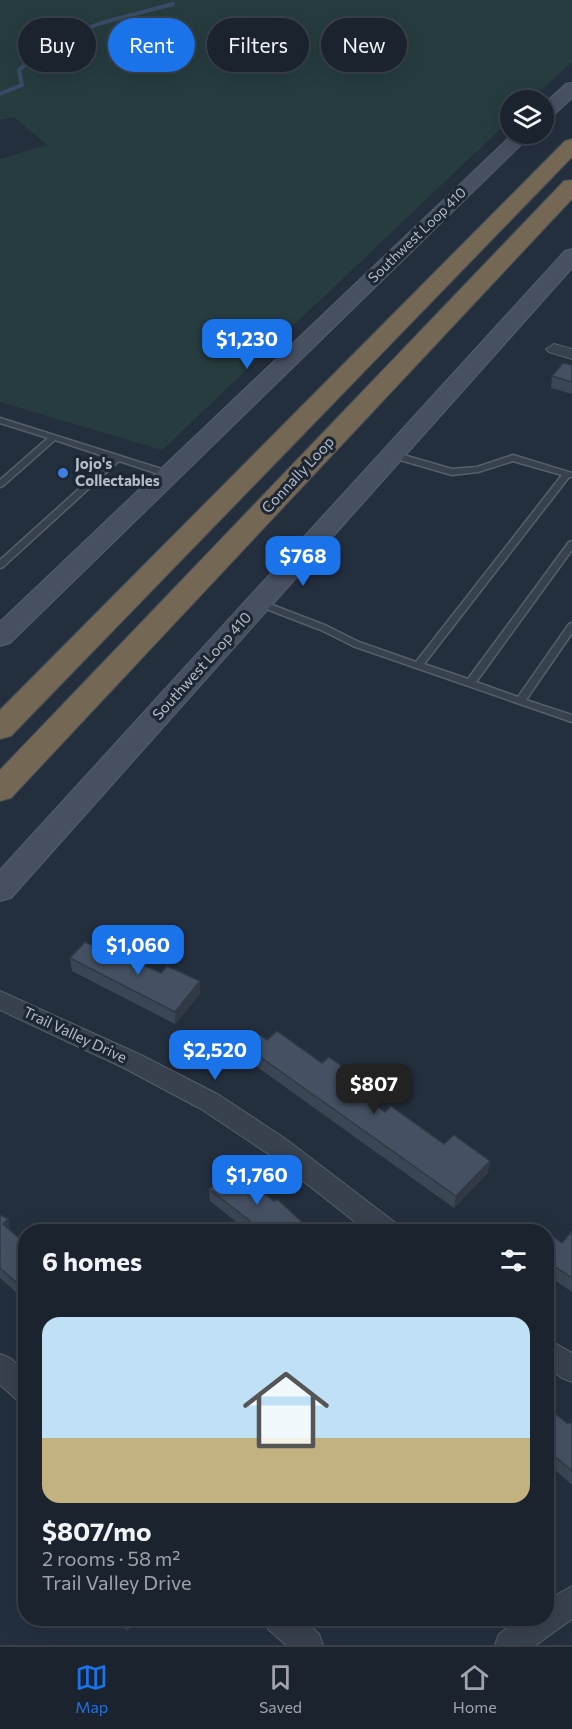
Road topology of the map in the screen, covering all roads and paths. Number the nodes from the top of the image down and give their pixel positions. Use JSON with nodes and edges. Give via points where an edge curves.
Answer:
{"nodes":[{"id":1,"x":572,"y":88,"type":"edge"},
{"id":2,"x":554,"y":105,"type":"edge"},
{"id":3,"x":513,"y":144,"type":"edge"},
{"id":4,"x":572,"y":145,"type":"edge"},
{"id":5,"x":572,"y":186,"type":"edge"},
{"id":6,"x":572,"y":255,"type":"edge"},
{"id":7,"x":554,"y":349,"type":"dead end"},
{"id":8,"x":572,"y":354,"type":"edge"},
{"id":9,"x":0,"y":420,"type":"edge"},
{"id":10,"x":54,"y":437,"type":"junction"},
{"id":11,"x":393,"y":455,"type":"junction"},
{"id":12,"x":118,"y":458,"type":"junction"},
{"id":13,"x":168,"y":474,"type":"junction"},
{"id":14,"x":569,"y":475,"type":"edge"},
{"id":15,"x":0,"y":484,"type":"edge"},
{"id":16,"x":572,"y":544,"type":"edge"},
{"id":17,"x":0,"y":565,"type":"edge"},
{"id":18,"x":258,"y":603,"type":"junction"},
{"id":19,"x":572,"y":626,"type":"edge"},
{"id":20,"x":0,"y":637,"type":"edge"},
{"id":21,"x":418,"y":666,"type":"junction"},
{"id":22,"x":470,"y":683,"type":"junction"},
{"id":23,"x":520,"y":701,"type":"junction"},
{"id":24,"x":572,"y":719,"type":"edge"},
{"id":25,"x":0,"y":729,"type":"edge"},
{"id":26,"x":0,"y":790,"type":"edge"},
{"id":27,"x":0,"y":890,"type":"edge"},
{"id":28,"x":0,"y":1000,"type":"edge"},
{"id":29,"x":377,"y":1224,"type":"edge"},
{"id":30,"x":554,"y":1356,"type":"edge"},
{"id":31,"x":0,"y":1367,"type":"edge"},
{"id":32,"x":572,"y":1369,"type":"edge"},
{"id":33,"x":18,"y":1383,"type":"edge"},
{"id":34,"x":572,"y":1601,"type":"edge"},
{"id":35,"x":554,"y":1614,"type":"edge"},
{"id":36,"x":288,"y":1626,"type":"edge"},
{"id":37,"x":537,"y":1626,"type":"edge"},
{"id":38,"x":308,"y":1645,"type":"edge"},
{"id":39,"x":510,"y":1645,"type":"edge"}],
"edges":[{"from":1,"to":2,"type":"main road"},
{"from":3,"to":13,"type":"main road","name":"Southwest Loop 410"},
{"from":4,"to":25,"type":"highway"},
{"from":5,"to":26,"type":"highway","name":"Connally Loop"},
{"from":6,"to":11,"type":"main road","name":"Southwest Loop 410"},
{"from":7,"to":8,"type":"street"},
{"from":9,"to":10,"type":"lane"},
{"from":10,"to":12,"type":"lane"},
{"from":10,"to":15,"type":"lane"},
{"from":11,"to":14,"type":"lane","via":[[452,472],[513,458]]},
{"from":11,"to":18,"type":"main road","name":"Southwest Loop 410"},
{"from":12,"to":13,"type":"lane"},
{"from":12,"to":17,"type":"lane"},
{"from":13,"to":20,"type":"main road","name":"Southwest Loop 410"},
{"from":14,"to":21,"type":"lane"},
{"from":16,"to":22,"type":"lane"},
{"from":18,"to":21,"type":"lane"},
{"from":18,"to":27,"type":"main road","name":"Southwest Loop 410"},
{"from":19,"to":23,"type":"lane"},
{"from":21,"to":22,"type":"lane"},
{"from":22,"to":23,"type":"lane"},
{"from":23,"to":24,"type":"lane"},
{"from":28,"to":29,"type":"street","name":"Trail Valley Drive","via":[[211,1103]]},
{"from":30,"to":32,"type":"street"},
{"from":31,"to":33,"type":"street"},
{"from":34,"to":35,"type":"street"},
{"from":36,"to":38,"type":"street"},
{"from":37,"to":39,"type":"street"}]}
